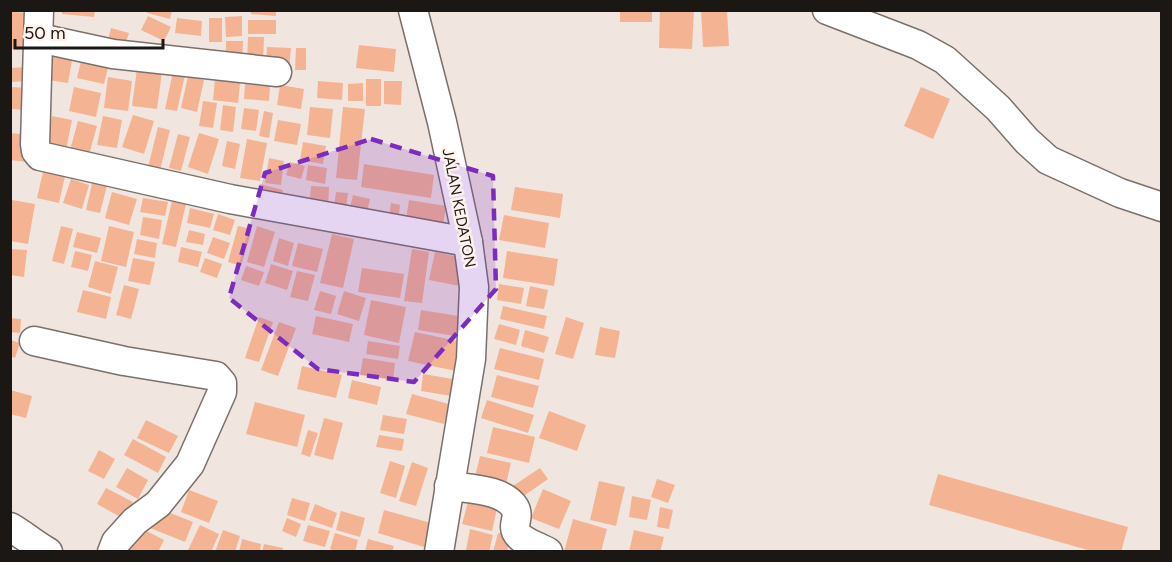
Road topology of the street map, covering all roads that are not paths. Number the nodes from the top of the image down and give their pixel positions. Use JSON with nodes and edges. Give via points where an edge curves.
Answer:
{"nodes":[{"id":1,"x":413,"y":10,"type":"edge"},
{"id":2,"x":827,"y":10,"type":"edge"},
{"id":3,"x":39,"y":24,"type":"edge"},
{"id":4,"x":277,"y":72,"type":"dead end"},
{"id":5,"x":1161,"y":207,"type":"edge"},
{"id":6,"x":468,"y":242,"type":"junction"},
{"id":7,"x":34,"y":341,"type":"dead end"},
{"id":8,"x":449,"y":486,"type":"junction"},
{"id":9,"x":10,"y":527,"type":"edge"},
{"id":10,"x":48,"y":552,"type":"edge"},
{"id":11,"x":112,"y":552,"type":"edge"},
{"id":12,"x":439,"y":552,"type":"edge"},
{"id":13,"x":548,"y":552,"type":"edge"}],
"edges":[{"from":1,"to":6,"type":"street","name":"JALAN KEDATON"},
{"from":2,"to":5,"type":"street","via":[[918,45],[945,60],[1048,160]]},
{"from":3,"to":4,"type":"street","via":[[113,54]]},
{"from":3,"to":6,"type":"street","via":[[35,144],[40,156],[230,200]]},
{"from":6,"to":8,"type":"street","name":"JALAN KEDATON","via":[[474,287],[471,359]]},
{"from":7,"to":11,"type":"street","via":[[216,376],[222,383],[222,392],[190,464],[158,504],[116,542]]},
{"from":8,"to":12,"type":"street","name":"JALAN KEDATON"},
{"from":8,"to":13,"type":"street","via":[[504,498],[518,515],[516,533]]},
{"from":9,"to":10,"type":"street"}]}
